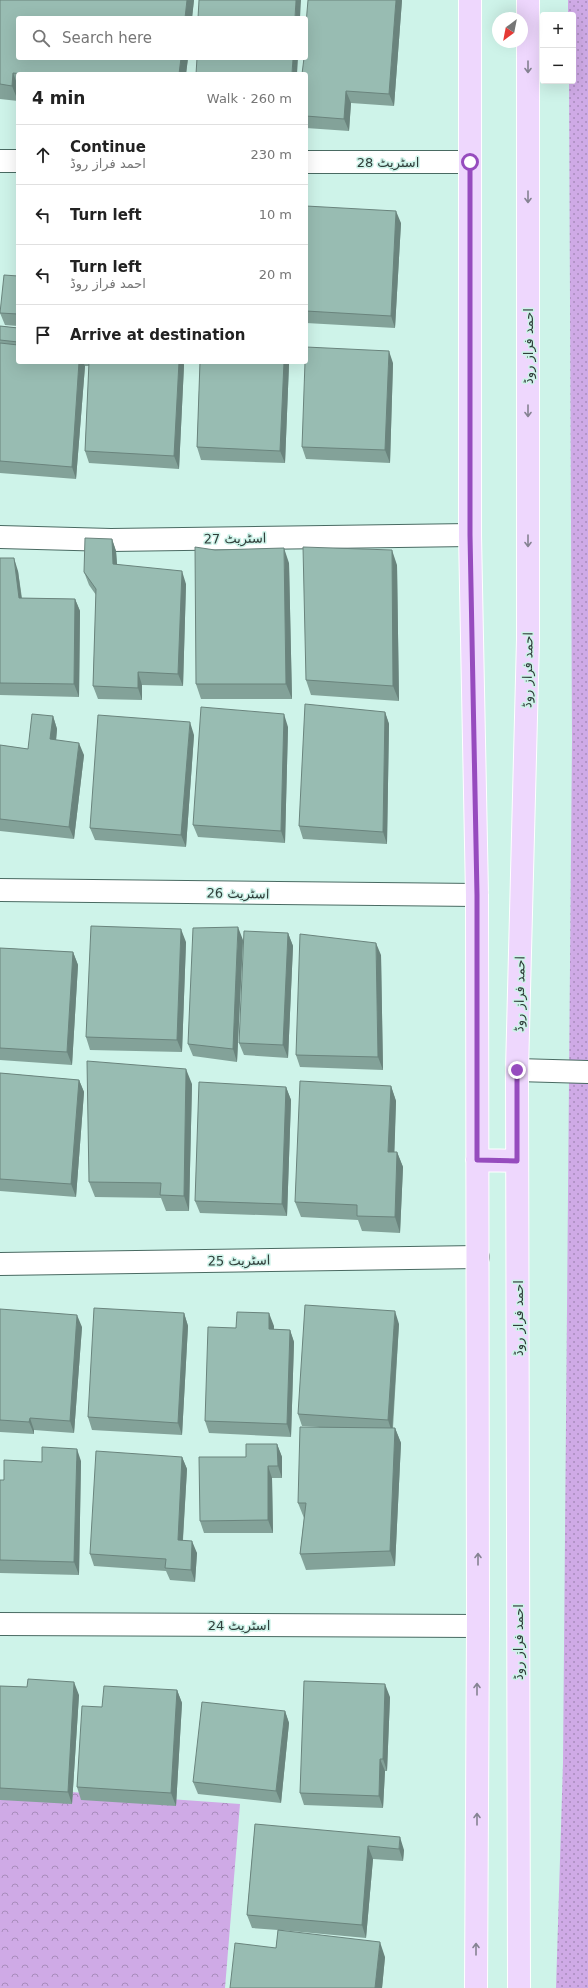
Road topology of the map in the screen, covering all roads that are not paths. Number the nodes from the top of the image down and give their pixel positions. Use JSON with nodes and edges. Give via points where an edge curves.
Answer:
{"nodes":[{"id":1,"x":470,"y":0,"type":"edge"},
{"id":2,"x":528,"y":0,"type":"edge"},
{"id":3,"x":0,"y":161,"type":"edge"},
{"id":4,"x":16,"y":161,"type":"edge"},
{"id":5,"x":308,"y":162,"type":"edge"},
{"id":6,"x":470,"y":162,"type":"junction"},
{"id":7,"x":470,"y":535,"type":"junction"},
{"id":8,"x":0,"y":537,"type":"edge"},
{"id":9,"x":0,"y":890,"type":"edge"},
{"id":10,"x":477,"y":895,"type":"junction"},
{"id":11,"x":517,"y":1070,"type":"junction"},
{"id":12,"x":588,"y":1072,"type":"edge"},
{"id":13,"x":477,"y":1160,"type":"junction"},
{"id":14,"x":517,"y":1161,"type":"junction"},
{"id":15,"x":478,"y":1257,"type":"junction"},
{"id":16,"x":0,"y":1264,"type":"edge"},
{"id":17,"x":0,"y":1624,"type":"edge"},
{"id":18,"x":478,"y":1626,"type":"junction"},
{"id":19,"x":476,"y":1988,"type":"edge"},
{"id":20,"x":519,"y":1988,"type":"edge"}],
"edges":[{"from":1,"to":6,"type":"main road"},
{"from":2,"to":11,"type":"main road","name":"احمد فراز روڈ","one_way":true,"via":[[528,639]]},
{"from":3,"to":4,"type":"street"},
{"from":5,"to":6,"type":"street","name":"اسٹریٹ 28"},
{"from":6,"to":7,"type":"main road"},
{"from":7,"to":8,"type":"street","name":"اسٹریٹ 27","via":[[111,540]]},
{"from":7,"to":10,"type":"main road"},
{"from":9,"to":10,"type":"street","name":"اسٹریٹ 26"},
{"from":10,"to":13,"type":"main road"},
{"from":11,"to":12,"type":"street"},
{"from":11,"to":14,"type":"main road","name":"احمد فراز روڈ"},
{"from":13,"to":14,"type":"main road"},
{"from":13,"to":15,"type":"main road"},
{"from":14,"to":20,"type":"main road","name":"احمد فراز روڈ"},
{"from":15,"to":16,"type":"street","name":"اسٹریٹ 25"},
{"from":18,"to":15,"type":"main road","one_way":true},
{"from":17,"to":18,"type":"street","name":"اسٹریٹ 24"},
{"from":19,"to":18,"type":"main road","one_way":true}]}
